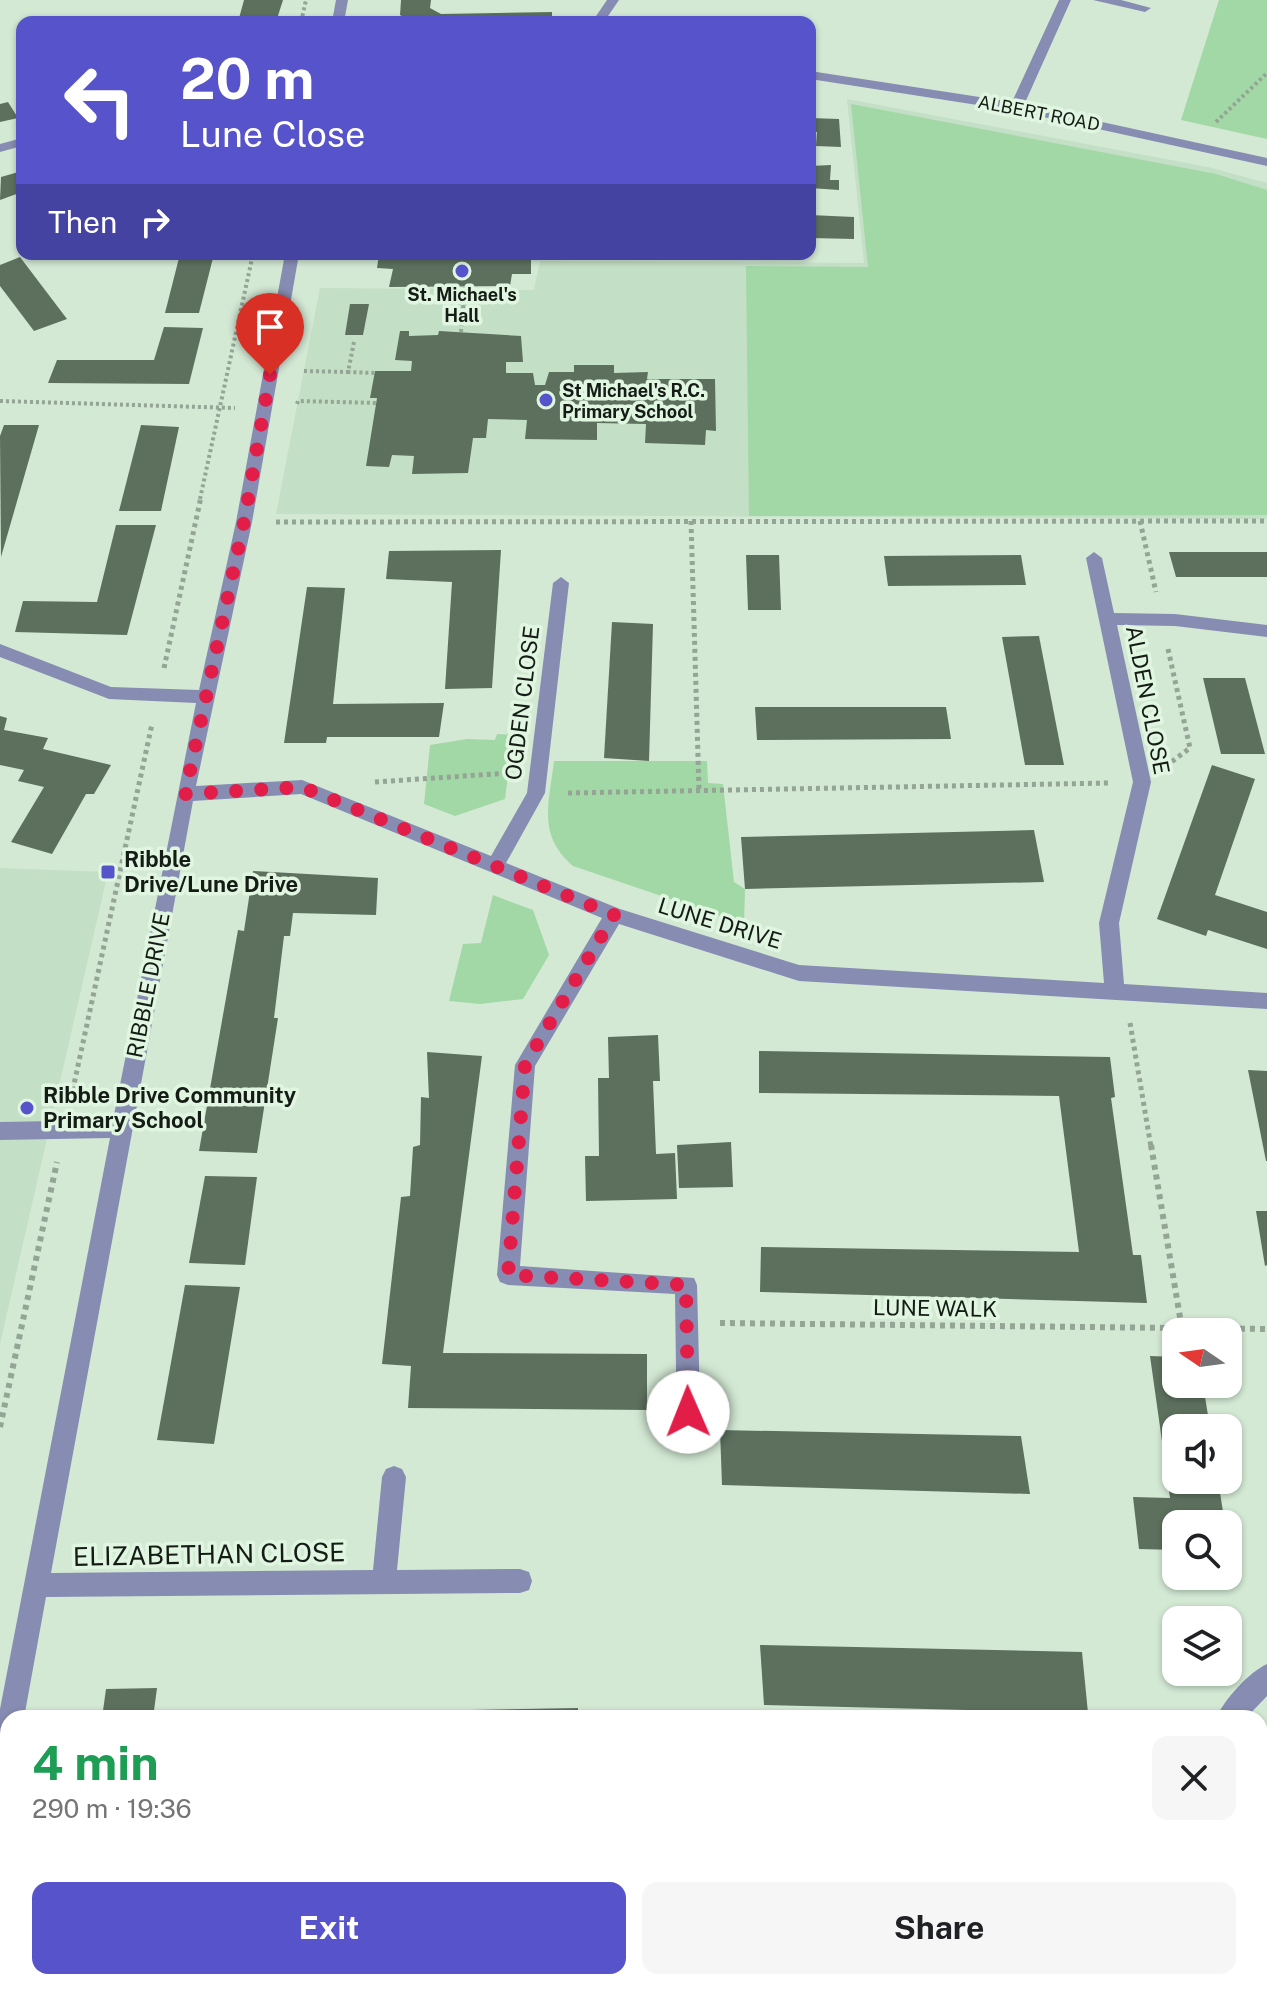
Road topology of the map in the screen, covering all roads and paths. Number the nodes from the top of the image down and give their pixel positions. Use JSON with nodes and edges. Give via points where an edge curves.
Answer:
{"nodes":[{"id":1,"x":1065,"y":0,"type":"edge"},
{"id":2,"x":1099,"y":0,"type":"edge"},
{"id":3,"x":1145,"y":8,"type":"dead end"},
{"id":4,"x":1267,"y":73,"type":"edge"},
{"id":5,"x":816,"y":76,"type":"edge"},
{"id":6,"x":1016,"y":107,"type":"junction"},
{"id":7,"x":1192,"y":145,"type":"junction"},
{"id":8,"x":1267,"y":162,"type":"edge"},
{"id":9,"x":252,"y":260,"type":"edge"},
{"id":10,"x":291,"y":260,"type":"edge"},
{"id":11,"x":465,"y":287,"type":"dead end"},
{"id":12,"x":461,"y":332,"type":"dead end"},
{"id":13,"x":354,"y":342,"type":"dead end"},
{"id":14,"x":304,"y":371,"type":"dead end"},
{"id":15,"x":348,"y":372,"type":"junction"},
{"id":16,"x":375,"y":373,"type":"dead end"},
{"id":17,"x":0,"y":401,"type":"edge"},
{"id":18,"x":377,"y":403,"type":"dead end"},
{"id":19,"x":223,"y":407,"type":"junction"},
{"id":20,"x":264,"y":408,"type":"junction"},
{"id":21,"x":691,"y":521,"type":"junction"},
{"id":22,"x":1140,"y":521,"type":"junction"},
{"id":23,"x":1267,"y":521,"type":"edge"},
{"id":24,"x":244,"y":522,"type":"junction"},
{"id":25,"x":1094,"y":558,"type":"dead end"},
{"id":26,"x":561,"y":583,"type":"dead end"},
{"id":27,"x":1107,"y":619,"type":"junction"},
{"id":28,"x":1162,"y":620,"type":"junction"},
{"id":29,"x":1267,"y":631,"type":"edge"},
{"id":30,"x":0,"y":650,"type":"edge"},
{"id":31,"x":158,"y":695,"type":"junction"},
{"id":32,"x":204,"y":697,"type":"junction"},
{"id":33,"x":1142,"y":782,"type":"junction"},
{"id":34,"x":362,"y":783,"type":"dead end"},
{"id":35,"x":699,"y":790,"type":"junction"},
{"id":36,"x":536,"y":793,"type":"junction"},
{"id":37,"x":185,"y":794,"type":"junction"},
{"id":38,"x":495,"y":866,"type":"junction"},
{"id":39,"x":614,"y":915,"type":"junction"},
{"id":40,"x":1120,"y":992,"type":"junction"},
{"id":41,"x":1267,"y":1001,"type":"edge"},
{"id":42,"x":121,"y":1129,"type":"junction"},
{"id":43,"x":64,"y":1130,"type":"junction"},
{"id":44,"x":0,"y":1131,"type":"edge"},
{"id":45,"x":1180,"y":1318,"type":"edge"},
{"id":46,"x":687,"y":1322,"type":"junction"},
{"id":47,"x":1162,"y":1329,"type":"edge"},
{"id":48,"x":1242,"y":1329,"type":"edge"},
{"id":49,"x":1267,"y":1329,"type":"edge"},
{"id":50,"x":0,"y":1427,"type":"edge"},
{"id":51,"x":689,"y":1442,"type":"dead end"},
{"id":52,"x":394,"y":1477,"type":"dead end"},
{"id":53,"x":520,"y":1581,"type":"dead end"},
{"id":54,"x":384,"y":1582,"type":"junction"},
{"id":55,"x":36,"y":1585,"type":"junction"},
{"id":56,"x":1267,"y":1677,"type":"edge"},
{"id":57,"x":13,"y":1710,"type":"edge"},
{"id":58,"x":1236,"y":1710,"type":"edge"}],
"edges":[{"from":1,"to":6,"type":"street"},
{"from":2,"to":3,"type":"street"},
{"from":4,"to":7,"type":"path"},
{"from":5,"to":6,"type":"street","name":"ALBERT ROAD"},
{"from":6,"to":7,"type":"street","name":"ALBERT ROAD"},
{"from":7,"to":8,"type":"street","name":"ALBERT ROAD"},
{"from":9,"to":19,"type":"path"},
{"from":10,"to":20,"type":"street","name":"RIBBLE DRIVE"},
{"from":11,"to":12,"type":"path"},
{"from":13,"to":15,"type":"path"},
{"from":14,"to":15,"type":"path"},
{"from":15,"to":16,"type":"path"},
{"from":17,"to":19,"type":"path"},
{"from":18,"to":20,"type":"path","via":[[298,401],[297,408]]},
{"from":19,"to":20,"type":"path"},
{"from":19,"to":31,"type":"path"},
{"from":20,"to":24,"type":"street","name":"RIBBLE DRIVE"},
{"from":21,"to":22,"type":"path"},
{"from":21,"to":24,"type":"path"},
{"from":21,"to":35,"type":"path"},
{"from":22,"to":23,"type":"path"},
{"from":22,"to":28,"type":"path"},
{"from":24,"to":32,"type":"street","name":"RIBBLE DRIVE"},
{"from":25,"to":27,"type":"street","name":"ALDEN CLOSE"},
{"from":26,"to":36,"type":"street","name":"OGDEN CLOSE"},
{"from":27,"to":28,"type":"street"},
{"from":27,"to":33,"type":"street","name":"ALDEN CLOSE"},
{"from":28,"to":29,"type":"street"},
{"from":28,"to":33,"type":"path","via":[[1190,748]]},
{"from":30,"to":31,"type":"street","via":[[109,693]]},
{"from":31,"to":32,"type":"street"},
{"from":31,"to":43,"type":"path"},
{"from":32,"to":37,"type":"street","name":"RIBBLE DRIVE"},
{"from":33,"to":35,"type":"path"},
{"from":33,"to":40,"type":"street","name":"ALDEN CLOSE","via":[[1109,923]]},
{"from":34,"to":36,"type":"path","via":[[510,773]]},
{"from":35,"to":36,"type":"path"},
{"from":36,"to":38,"type":"street","name":"OGDEN CLOSE"},
{"from":37,"to":38,"type":"street","name":"LUNE DRIVE","via":[[302,787]]},
{"from":37,"to":42,"type":"street","name":"RIBBLE DRIVE"},
{"from":38,"to":39,"type":"street","name":"LUNE DRIVE"},
{"from":39,"to":40,"type":"street","name":"LUNE DRIVE","via":[[799,973]]},
{"from":39,"to":46,"type":"street","via":[[525,1065],[508,1275],[686,1285]]},
{"from":40,"to":41,"type":"street","name":"LUNE DRIVE"},
{"from":40,"to":45,"type":"path"},
{"from":42,"to":43,"type":"street"},
{"from":42,"to":55,"type":"street","name":"RIBBLE DRIVE"},
{"from":43,"to":44,"type":"street"},
{"from":43,"to":50,"type":"path"},
{"from":46,"to":47,"type":"path","name":"LUNE WALK"},
{"from":46,"to":51,"type":"street"},
{"from":48,"to":49,"type":"path","name":"LUNE WALK"},
{"from":52,"to":54,"type":"street"},
{"from":53,"to":54,"type":"street","name":"ELIZABETHAN CLOSE"},
{"from":54,"to":55,"type":"street","name":"ELIZABETHAN CLOSE"},
{"from":55,"to":57,"type":"street","name":"RIBBLE DRIVE"},
{"from":56,"to":58,"type":"street"}]}
